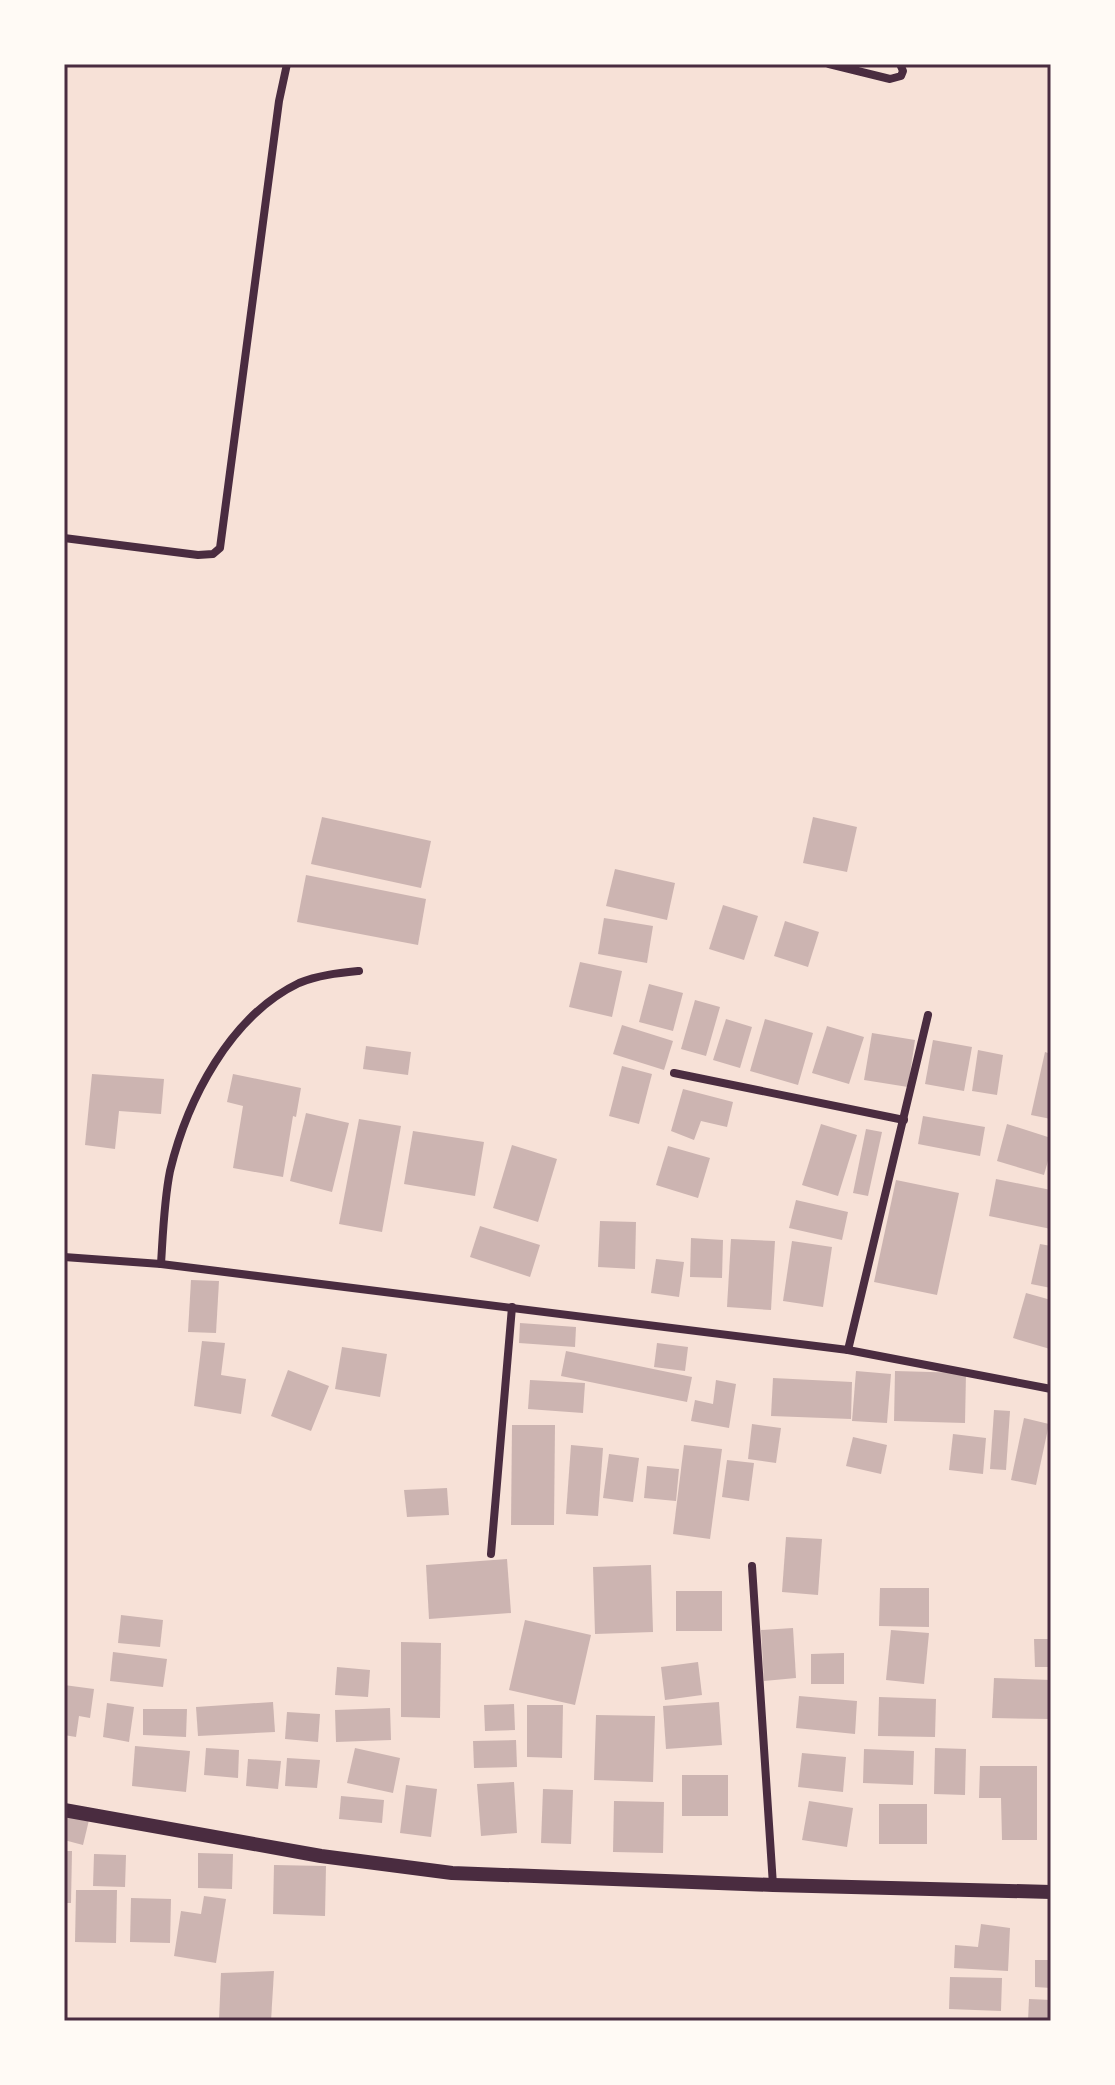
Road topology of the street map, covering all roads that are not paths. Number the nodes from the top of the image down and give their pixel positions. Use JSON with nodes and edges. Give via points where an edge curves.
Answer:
{"nodes":[{"id":1,"x":287,"y":64,"type":"edge"},
{"id":2,"x":829,"y":64,"type":"edge"},
{"id":3,"x":900,"y":64,"type":"edge"},
{"id":4,"x":64,"y":538,"type":"edge"},
{"id":5,"x":359,"y":971,"type":"dead end"},
{"id":6,"x":928,"y":1015,"type":"dead end"},
{"id":7,"x":674,"y":1073,"type":"dead end"},
{"id":8,"x":904,"y":1120,"type":"junction"},
{"id":9,"x":64,"y":1257,"type":"edge"},
{"id":10,"x":161,"y":1264,"type":"junction"},
{"id":11,"x":512,"y":1307,"type":"junction"},
{"id":12,"x":848,"y":1350,"type":"junction"},
{"id":13,"x":1051,"y":1389,"type":"edge"},
{"id":14,"x":491,"y":1554,"type":"dead end"},
{"id":15,"x":752,"y":1566,"type":"dead end"},
{"id":16,"x":64,"y":1810,"type":"edge"},
{"id":17,"x":773,"y":1885,"type":"junction"},
{"id":18,"x":1051,"y":1892,"type":"edge"}],
"edges":[{"from":1,"to":4,"type":"street","via":[[220,548],[198,555]]},
{"from":2,"to":3,"type":"street","via":[[890,79],[901,76]]},
{"from":5,"to":10,"type":"street","via":[[328,974],[276,996],[223,1051],[199,1092],[171,1171]]},
{"from":6,"to":8,"type":"street"},
{"from":7,"to":8,"type":"street"},
{"from":8,"to":12,"type":"street"},
{"from":9,"to":10,"type":"street"},
{"from":10,"to":11,"type":"street"},
{"from":11,"to":12,"type":"street"},
{"from":11,"to":14,"type":"street"},
{"from":12,"to":13,"type":"street"},
{"from":15,"to":17,"type":"street"},
{"from":16,"to":17,"type":"street","via":[[321,1856],[452,1873]]},
{"from":17,"to":18,"type":"street"}]}
